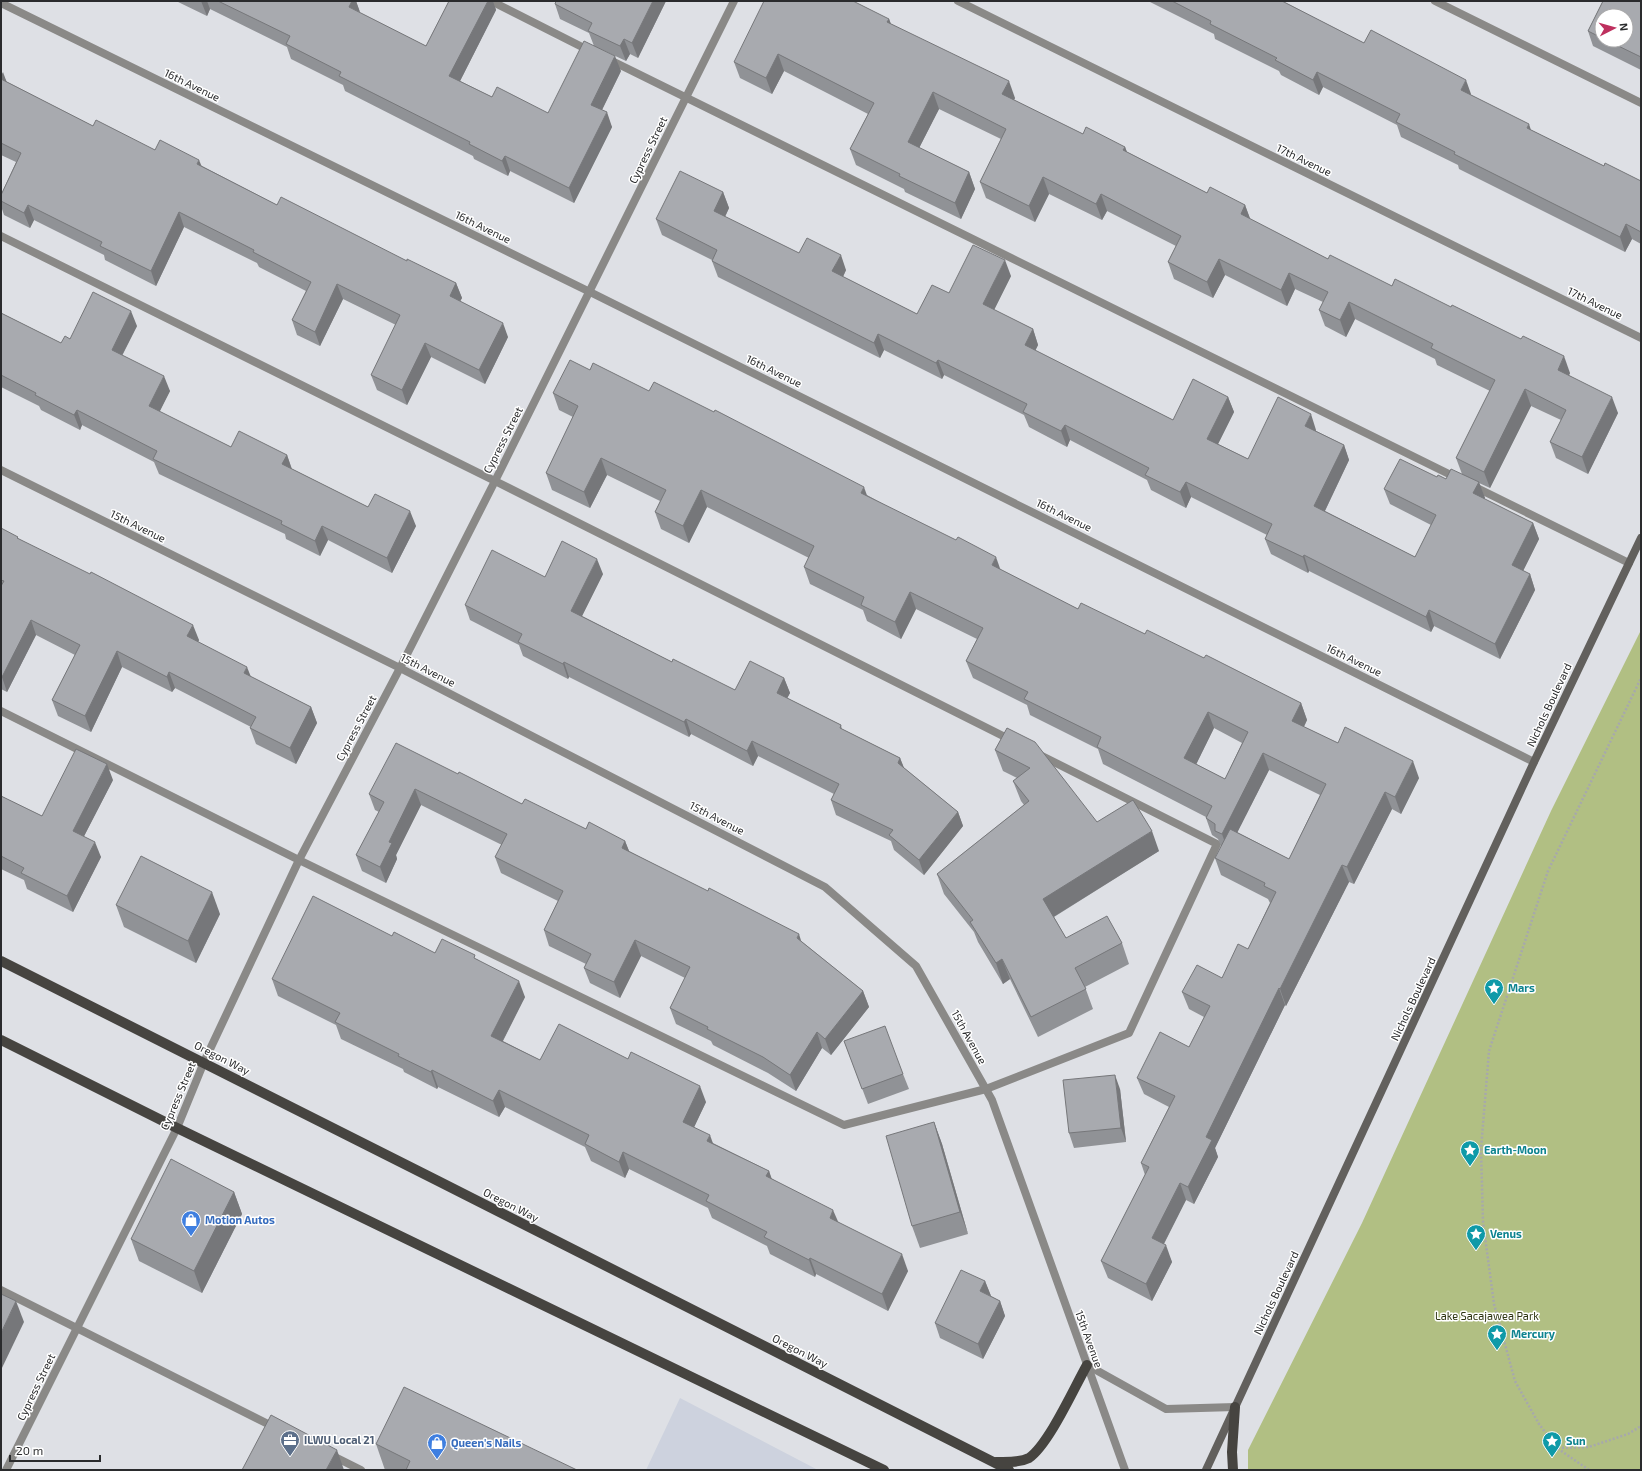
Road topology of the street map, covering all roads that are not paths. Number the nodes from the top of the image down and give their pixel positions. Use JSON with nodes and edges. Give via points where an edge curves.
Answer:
{"nodes":[{"id":1,"x":491,"y":1,"type":"edge"},
{"id":2,"x":734,"y":1,"type":"edge"},
{"id":3,"x":958,"y":1,"type":"edge"},
{"id":4,"x":1435,"y":1,"type":"edge"},
{"id":5,"x":1,"y":3,"type":"edge"},
{"id":6,"x":686,"y":98,"type":"junction"},
{"id":7,"x":1641,"y":103,"type":"edge"},
{"id":8,"x":1,"y":236,"type":"edge"},
{"id":9,"x":590,"y":292,"type":"junction"},
{"id":10,"x":1641,"y":338,"type":"edge"},
{"id":11,"x":1,"y":470,"type":"edge"},
{"id":12,"x":495,"y":481,"type":"junction"},
{"id":13,"x":1641,"y":538,"type":"edge"},
{"id":14,"x":1629,"y":563,"type":"junction"},
{"id":15,"x":400,"y":668,"type":"junction"},
{"id":16,"x":1,"y":711,"type":"edge"},
{"id":17,"x":1019,"y":744,"type":"edge"},
{"id":18,"x":1033,"y":751,"type":"edge"},
{"id":19,"x":1534,"y":762,"type":"junction"},
{"id":20,"x":299,"y":860,"type":"junction"},
{"id":21,"x":1,"y":961,"type":"edge"},
{"id":22,"x":1,"y":1040,"type":"edge"},
{"id":23,"x":204,"y":1062,"type":"junction"},
{"id":24,"x":986,"y":1089,"type":"junction"},
{"id":25,"x":177,"y":1128,"type":"junction"},
{"id":26,"x":1,"y":1290,"type":"edge"},
{"id":27,"x":77,"y":1328,"type":"junction"},
{"id":28,"x":1087,"y":1365,"type":"junction"},
{"id":29,"x":1235,"y":1407,"type":"junction"},
{"id":30,"x":283,"y":1431,"type":"edge"},
{"id":31,"x":325,"y":1452,"type":"edge"},
{"id":32,"x":993,"y":1462,"type":"junction"},
{"id":33,"x":6,"y":1470,"type":"edge"},
{"id":34,"x":361,"y":1470,"type":"edge"},
{"id":35,"x":884,"y":1470,"type":"edge"},
{"id":36,"x":1009,"y":1470,"type":"edge"},
{"id":37,"x":1125,"y":1470,"type":"edge"},
{"id":38,"x":1206,"y":1470,"type":"edge"},
{"id":39,"x":1233,"y":1470,"type":"edge"}],
"edges":[{"from":1,"to":6,"type":"street"},
{"from":2,"to":6,"type":"street","name":"Cypress Street"},
{"from":3,"to":10,"type":"street","name":"17th Avenue"},
{"from":4,"to":7,"type":"street"},
{"from":5,"to":9,"type":"street","name":"16th Avenue"},
{"from":6,"to":9,"type":"street","name":"Cypress Street"},
{"from":6,"to":14,"type":"street"},
{"from":8,"to":12,"type":"street"},
{"from":9,"to":12,"type":"street","name":"Cypress Street"},
{"from":9,"to":19,"type":"street","name":"16th Avenue"},
{"from":11,"to":15,"type":"street","name":"15th Avenue"},
{"from":12,"to":15,"type":"street","name":"Cypress Street"},
{"from":12,"to":17,"type":"street"},
{"from":13,"to":14,"type":"main road","name":"Nichols Boulevard"},
{"from":14,"to":19,"type":"main road","name":"Nichols Boulevard"},
{"from":15,"to":20,"type":"street","name":"Cypress Street"},
{"from":15,"to":24,"type":"street","name":"15th Avenue","via":[[825,887],[916,966]]},
{"from":16,"to":20,"type":"street"},
{"from":18,"to":24,"type":"street","via":[[1217,844],[1129,1033]]},
{"from":19,"to":29,"type":"main road","name":"Nichols Boulevard"},
{"from":20,"to":23,"type":"street","name":"Cypress Street"},
{"from":20,"to":24,"type":"street","via":[[844,1125]]},
{"from":21,"to":23,"type":"main road","name":"Oregon Way"},
{"from":22,"to":25,"type":"main road"},
{"from":23,"to":25,"type":"street","name":"Cypress Street"},
{"from":23,"to":32,"type":"main road","name":"Oregon Way"},
{"from":24,"to":28,"type":"street","name":"15th Avenue"},
{"from":25,"to":27,"type":"street","name":"Cypress Street"},
{"from":25,"to":35,"type":"main road"},
{"from":26,"to":27,"type":"street"},
{"from":27,"to":30,"type":"street"},
{"from":27,"to":33,"type":"street","name":"Cypress Street"},
{"from":28,"to":29,"type":"street","via":[[1166,1409]]},
{"from":28,"to":32,"type":"main road","via":[[1046,1440],[1028,1458],[1013,1462]]},
{"from":28,"to":37,"type":"street","name":"15th Avenue"},
{"from":29,"to":38,"type":"main road","name":"Nichols Boulevard"},
{"from":29,"to":39,"type":"main road"},
{"from":31,"to":34,"type":"street"},
{"from":32,"to":36,"type":"main road","name":"Oregon Way"}]}
